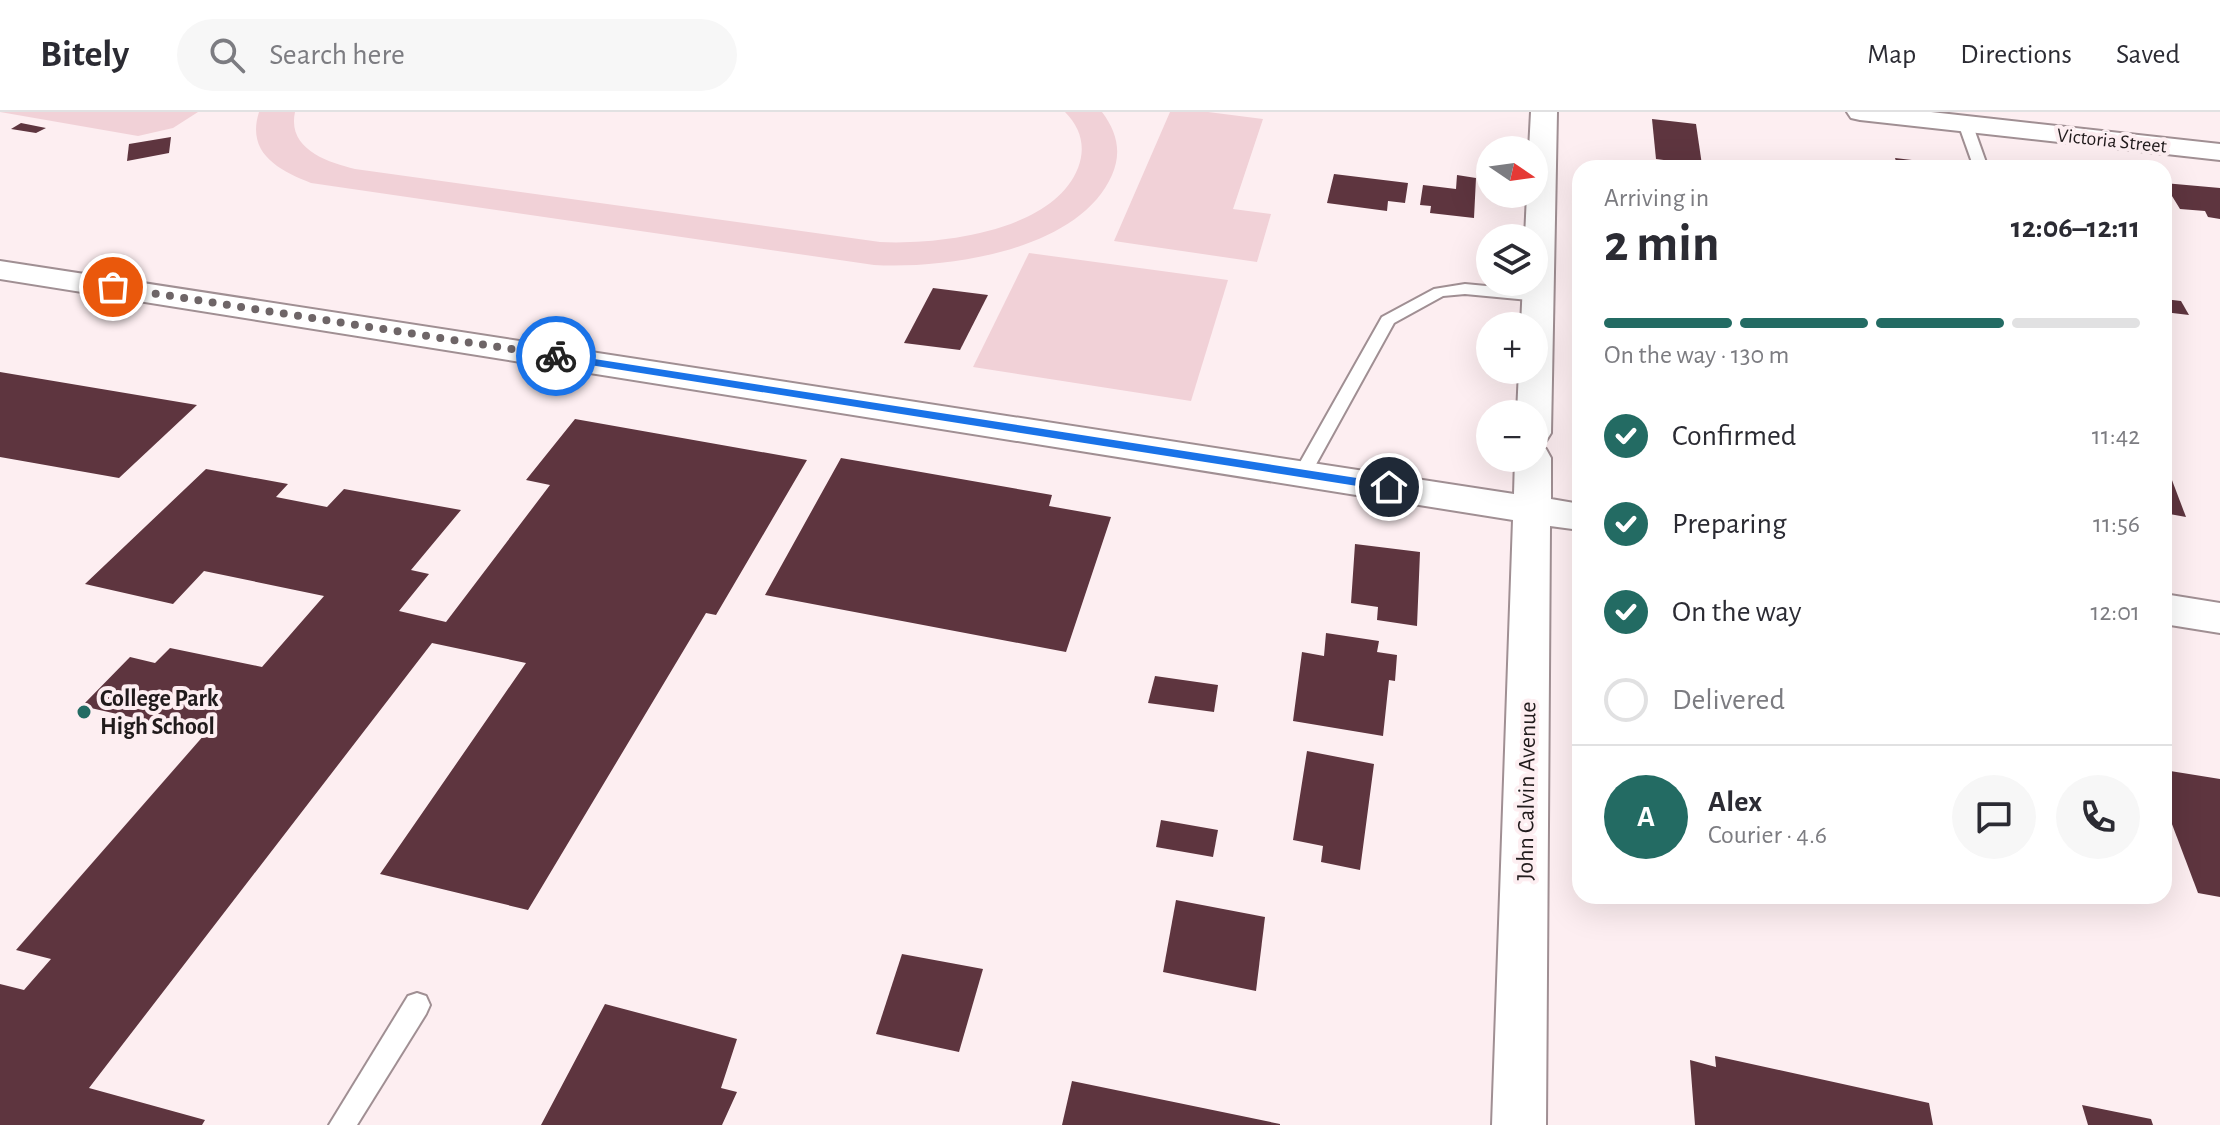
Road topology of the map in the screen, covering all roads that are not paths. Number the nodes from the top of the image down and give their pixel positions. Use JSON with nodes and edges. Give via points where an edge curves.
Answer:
{"nodes":[{"id":1,"x":1544,"y":112,"type":"edge"},
{"id":2,"x":1860,"y":112,"type":"edge"},
{"id":3,"x":1965,"y":123,"type":"junction"},
{"id":4,"x":2220,"y":152,"type":"edge"},
{"id":5,"x":1978,"y":160,"type":"edge"},
{"id":6,"x":1540,"y":224,"type":"edge"},
{"id":7,"x":0,"y":270,"type":"edge"},
{"id":8,"x":1476,"y":290,"type":"edge"},
{"id":9,"x":1538,"y":296,"type":"edge"},
{"id":10,"x":1535,"y":400,"type":"edge"},
{"id":11,"x":1533,"y":472,"type":"edge"},
{"id":12,"x":1303,"y":473,"type":"junction"},
{"id":13,"x":1532,"y":509,"type":"junction"},
{"id":14,"x":1572,"y":516,"type":"edge"},
{"id":15,"x":2172,"y":610,"type":"edge"},
{"id":16,"x":2220,"y":618,"type":"edge"},
{"id":17,"x":417,"y":1005,"type":"dead end"},
{"id":18,"x":342,"y":1125,"type":"edge"},
{"id":19,"x":1519,"y":1125,"type":"edge"}],
"edges":[{"from":1,"to":6,"type":"street"},
{"from":2,"to":3,"type":"street","name":"Victoria Street"},
{"from":3,"to":4,"type":"street","name":"Victoria Street"},
{"from":3,"to":5,"type":"lane"},
{"from":7,"to":12,"type":"street"},
{"from":8,"to":12,"type":"lane","via":[[1439,292],[1388,320]]},
{"from":9,"to":10,"type":"street"},
{"from":11,"to":13,"type":"street","name":"John Calvin Avenue"},
{"from":12,"to":13,"type":"street"},
{"from":13,"to":14,"type":"street"},
{"from":13,"to":19,"type":"street","name":"John Calvin Avenue"},
{"from":15,"to":16,"type":"street"},
{"from":17,"to":18,"type":"lane"}]}
